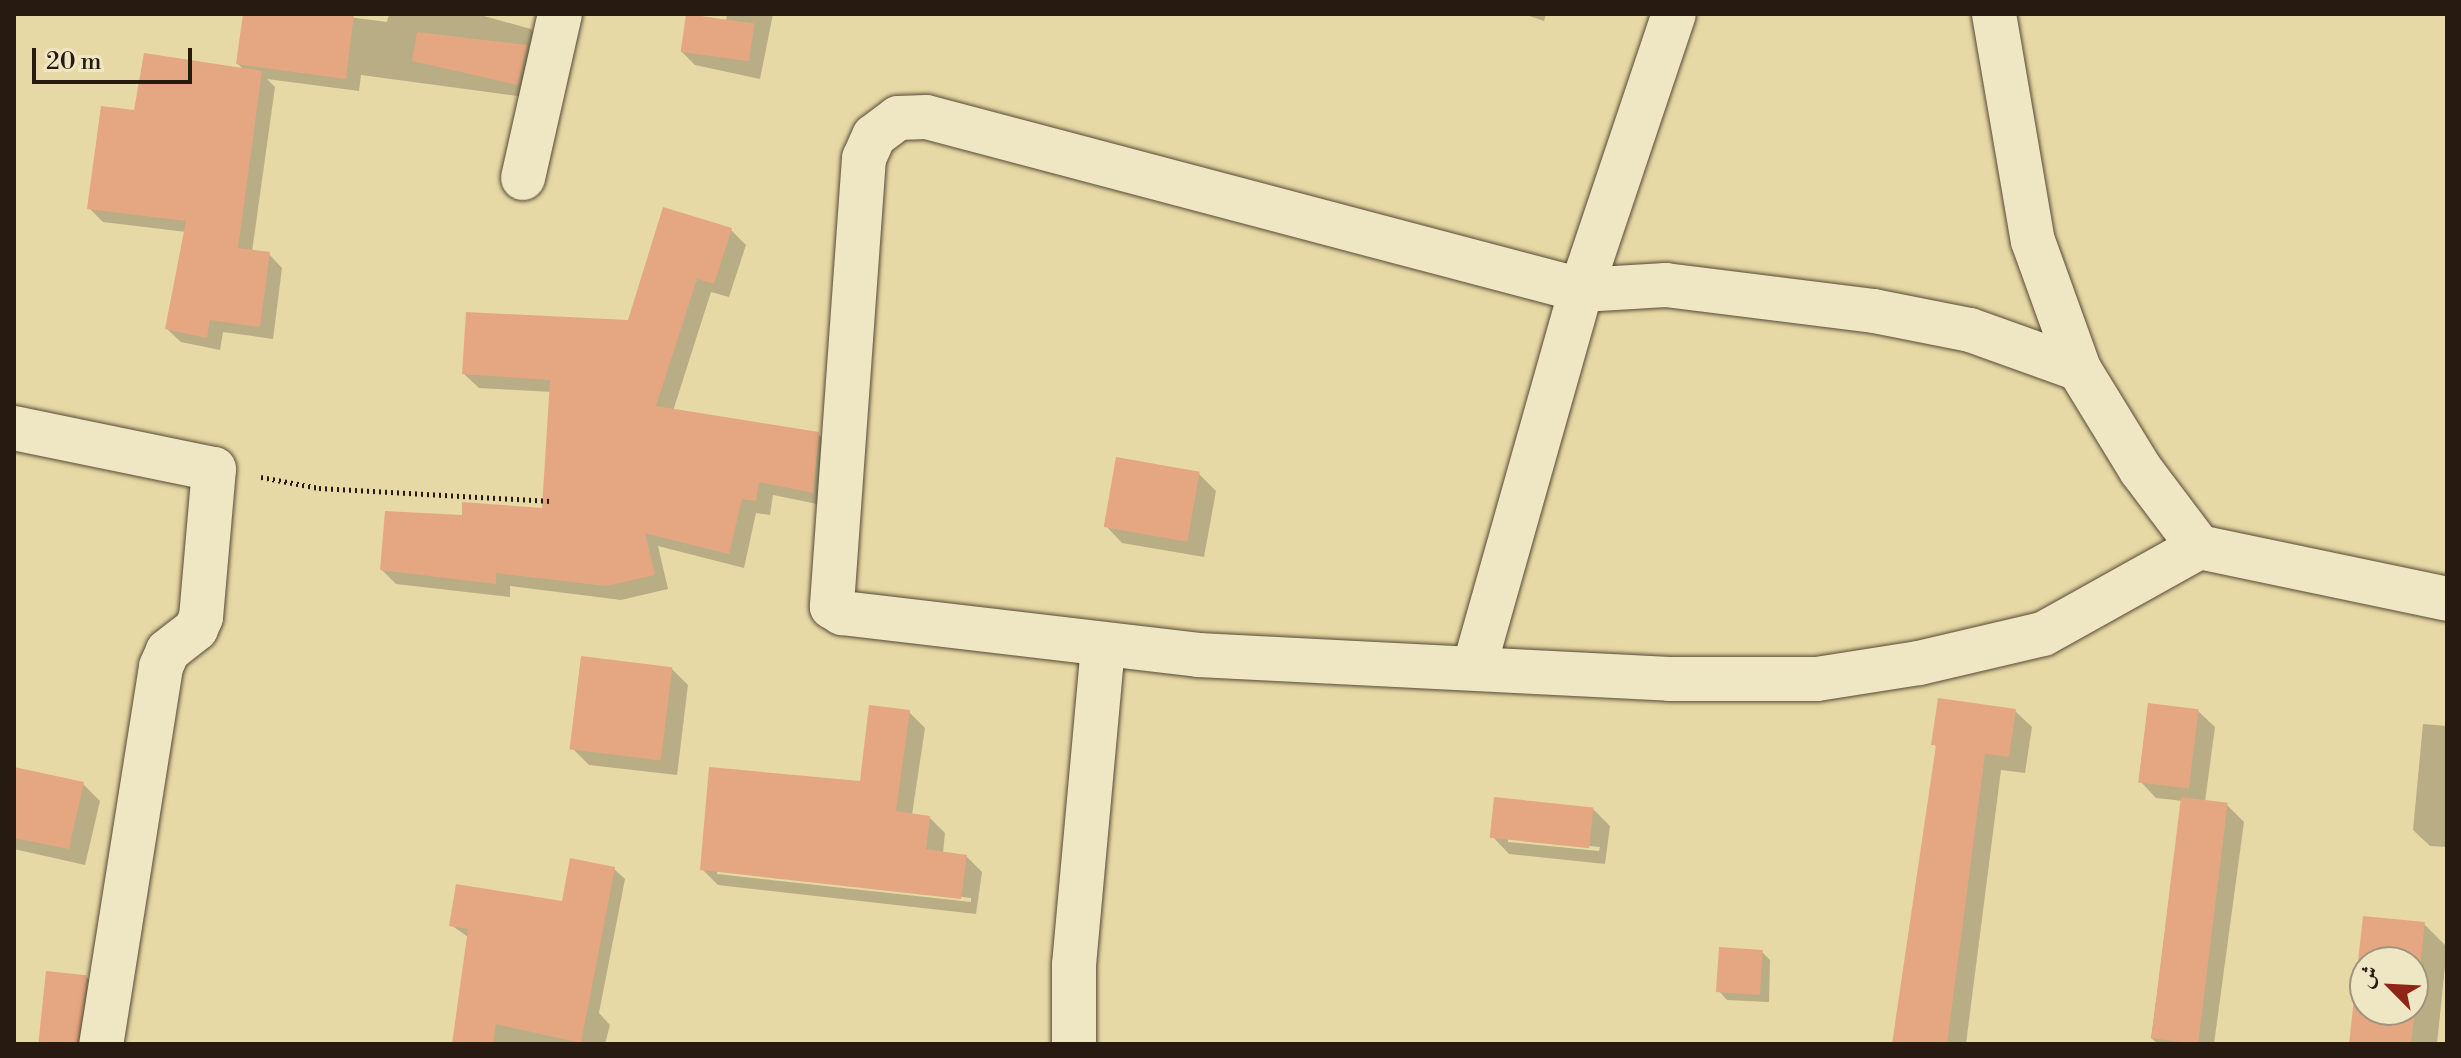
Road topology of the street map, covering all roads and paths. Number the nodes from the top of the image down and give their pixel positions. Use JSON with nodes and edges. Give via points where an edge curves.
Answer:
{"nodes":[{"id":1,"x":560,"y":14,"type":"edge"},
{"id":2,"x":1674,"y":14,"type":"edge"},
{"id":3,"x":1994,"y":14,"type":"edge"},
{"id":4,"x":523,"y":178,"type":"dead end"},
{"id":5,"x":1581,"y":290,"type":"junction"},
{"id":6,"x":2079,"y":369,"type":"junction"},
{"id":7,"x":14,"y":428,"type":"edge"},
{"id":8,"x":214,"y":469,"type":"junction"},
{"id":9,"x":551,"y":501,"type":"dead end"},
{"id":10,"x":2199,"y":547,"type":"junction"},
{"id":11,"x":2447,"y":599,"type":"edge"},
{"id":12,"x":1103,"y":644,"type":"junction"},
{"id":13,"x":1474,"y":668,"type":"junction"},
{"id":14,"x":101,"y":1044,"type":"edge"},
{"id":15,"x":1074,"y":1044,"type":"edge"}],
"edges":[{"from":1,"to":4,"type":"street"},
{"from":2,"to":5,"type":"street"},
{"from":3,"to":6,"type":"street","via":[[2033,241]]},
{"from":5,"to":6,"type":"street","via":[[1666,285],[1874,311],[1970,330]]},
{"from":5,"to":12,"type":"street","via":[[926,117],[898,118],[874,136],[862,175],[832,607]]},
{"from":5,"to":13,"type":"street"},
{"from":6,"to":10,"type":"street","via":[[2141,470]]},
{"from":7,"to":8,"type":"street"},
{"from":8,"to":9,"type":"path","via":[[319,488]]},
{"from":8,"to":14,"type":"street","via":[[201,617],[196,629],[168,651],[161,667]]},
{"from":10,"to":11,"type":"street"},
{"from":10,"to":13,"type":"street","via":[[2043,634],[1919,663],[1817,679],[1669,679]]},
{"from":12,"to":13,"type":"street","via":[[1198,655]]},
{"from":12,"to":15,"type":"street","via":[[1074,965]]}]}
